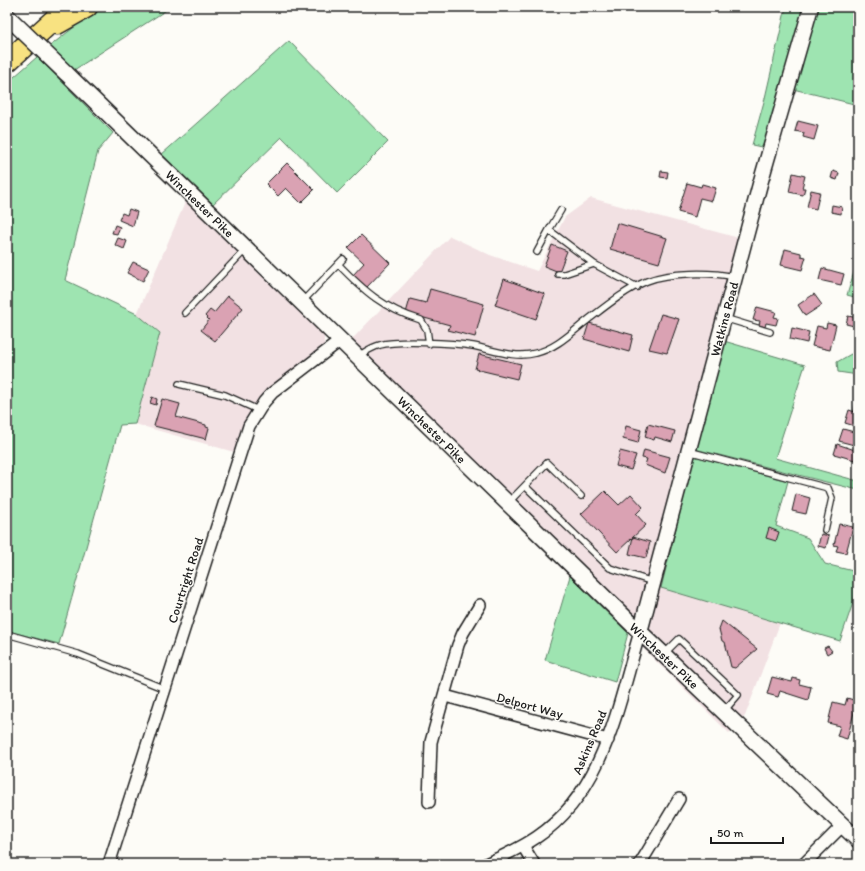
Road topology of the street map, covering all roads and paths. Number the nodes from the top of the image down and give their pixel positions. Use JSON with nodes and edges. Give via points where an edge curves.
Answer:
{"nodes":[{"id":1,"x":68,"y":7,"type":"edge"},
{"id":2,"x":87,"y":7,"type":"edge"},
{"id":3,"x":811,"y":7,"type":"edge"},
{"id":4,"x":7,"y":16,"type":"edge"},
{"id":5,"x":41,"y":32,"type":"junction"},
{"id":6,"x":7,"y":62,"type":"edge"},
{"id":7,"x":561,"y":210,"type":"dead end"},
{"id":8,"x":549,"y":230,"type":"junction"},
{"id":9,"x":247,"y":248,"type":"junction"},
{"id":10,"x":537,"y":252,"type":"dead end"},
{"id":11,"x":343,"y":259,"type":"dead end"},
{"id":12,"x":338,"y":264,"type":"junction"},
{"id":13,"x":594,"y":264,"type":"junction"},
{"id":14,"x":558,"y":274,"type":"dead end"},
{"id":15,"x":735,"y":277,"type":"junction"},
{"id":16,"x":637,"y":287,"type":"junction"},
{"id":17,"x":302,"y":302,"type":"junction"},
{"id":18,"x":185,"y":313,"type":"dead end"},
{"id":19,"x":724,"y":318,"type":"junction"},
{"id":20,"x":770,"y":332,"type":"dead end"},
{"id":21,"x":342,"y":340,"type":"junction"},
{"id":22,"x":429,"y":344,"type":"junction"},
{"id":23,"x":358,"y":356,"type":"junction"},
{"id":24,"x":179,"y":384,"type":"dead end"},
{"id":25,"x":258,"y":410,"type":"junction"},
{"id":26,"x":688,"y":451,"type":"junction"},
{"id":27,"x":525,"y":486,"type":"junction"},
{"id":28,"x":581,"y":496,"type":"dead end"},
{"id":29,"x":508,"y":503,"type":"junction"},
{"id":30,"x":826,"y":530,"type":"dead end"},
{"id":31,"x":654,"y":582,"type":"junction"},
{"id":32,"x":480,"y":605,"type":"dead end"},
{"id":33,"x":640,"y":632,"type":"junction"},
{"id":34,"x":7,"y":634,"type":"edge"},
{"id":35,"x":664,"y":654,"type":"junction"},
{"id":36,"x":165,"y":688,"type":"junction"},
{"id":37,"x":445,"y":696,"type":"junction"},
{"id":38,"x":723,"y":711,"type":"junction"},
{"id":39,"x":608,"y":740,"type":"junction"},
{"id":40,"x":679,"y":799,"type":"dead end"},
{"id":41,"x":429,"y":802,"type":"dead end"},
{"id":42,"x":842,"y":826,"type":"junction"},
{"id":43,"x":858,"y":840,"type":"edge"},
{"id":44,"x":523,"y":846,"type":"junction"},
{"id":45,"x":109,"y":864,"type":"edge"},
{"id":46,"x":486,"y":864,"type":"edge"},
{"id":47,"x":534,"y":864,"type":"edge"},
{"id":48,"x":640,"y":864,"type":"edge"},
{"id":49,"x":804,"y":864,"type":"edge"}],
"edges":[{"from":1,"to":5,"type":"highway"},
{"from":2,"to":5,"type":"highway"},
{"from":3,"to":15,"type":"street","name":"Watkins Road"},
{"from":4,"to":9,"type":"main road","name":"Winchester Pike","bridge":true},
{"from":5,"to":6,"type":"highway"},
{"from":7,"to":8,"type":"lane"},
{"from":8,"to":10,"type":"lane"},
{"from":8,"to":13,"type":"lane"},
{"from":9,"to":17,"type":"main road","name":"Winchester Pike"},
{"from":9,"to":18,"type":"lane"},
{"from":11,"to":12,"type":"lane"},
{"from":12,"to":17,"type":"lane"},
{"from":12,"to":22,"type":"lane","via":[[360,286],[387,307],[421,320],[427,330]]},
{"from":13,"to":14,"type":"lane"},
{"from":13,"to":16,"type":"lane"},
{"from":15,"to":16,"type":"lane","via":[[723,274],[694,274],[660,278]]},
{"from":15,"to":19,"type":"street","name":"Watkins Road"},
{"from":16,"to":22,"type":"lane","via":[[595,315],[564,340],[538,353],[526,356],[471,346]]},
{"from":17,"to":21,"type":"main road","name":"Winchester Pike"},
{"from":19,"to":20,"type":"lane"},
{"from":19,"to":26,"type":"street","name":"Watkins Road"},
{"from":21,"to":23,"type":"main road","name":"Winchester Pike"},
{"from":21,"to":25,"type":"street","name":"Courtright Road","via":[[292,376]]},
{"from":22,"to":23,"type":"lane","via":[[380,344]]},
{"from":23,"to":29,"type":"main road","name":"Winchester Pike"},
{"from":24,"to":25,"type":"lane","via":[[226,395]]},
{"from":25,"to":36,"type":"street","name":"Courtright Road","via":[[243,441]]},
{"from":26,"to":30,"type":"lane","via":[[828,488],[832,498]]},
{"from":26,"to":31,"type":"street","name":"Watkins Road"},
{"from":27,"to":28,"type":"lane","via":[[547,463]]},
{"from":27,"to":29,"type":"lane"},
{"from":27,"to":31,"type":"lane","via":[[610,568]]},
{"from":29,"to":33,"type":"main road","name":"Winchester Pike"},
{"from":31,"to":33,"type":"street","name":"Watkins Road"},
{"from":32,"to":37,"type":"street","via":[[463,633]]},
{"from":33,"to":35,"type":"main road","name":"Winchester Pike"},
{"from":33,"to":39,"type":"street","name":"Askins Road"},
{"from":34,"to":36,"type":"lane","via":[[78,654]]},
{"from":35,"to":38,"type":"main road","name":"Winchester Pike"},
{"from":35,"to":38,"type":"lane","via":[[678,639],[738,695]]},
{"from":36,"to":45,"type":"street","name":"Courtright Road"},
{"from":37,"to":39,"type":"street","name":"Delport Way"},
{"from":37,"to":41,"type":"street","via":[[431,742]]},
{"from":38,"to":42,"type":"main road","name":"Winchester Pike"},
{"from":39,"to":44,"type":"street","name":"Askins Road","via":[[592,773],[574,801],[551,826]]},
{"from":40,"to":48,"type":"street"},
{"from":42,"to":43,"type":"main road","name":"Winchester Pike"},
{"from":42,"to":49,"type":"street"},
{"from":44,"to":46,"type":"street","name":"Askins Road"},
{"from":44,"to":47,"type":"street"}]}
